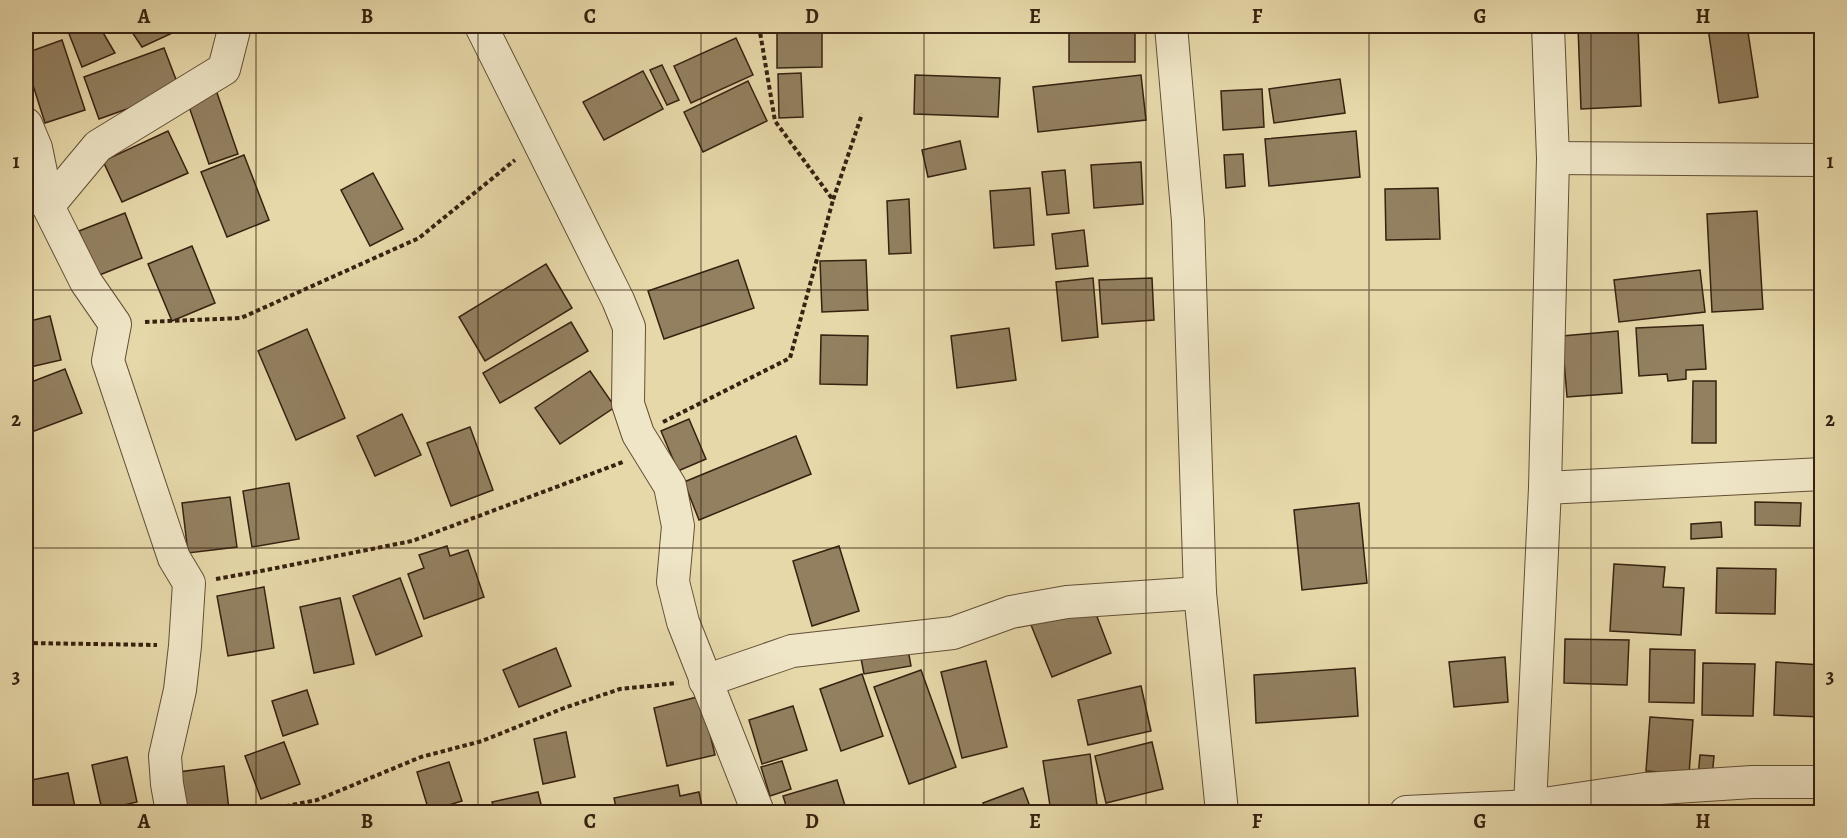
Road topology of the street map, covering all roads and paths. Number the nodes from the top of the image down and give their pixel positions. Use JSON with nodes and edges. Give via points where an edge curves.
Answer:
{"nodes":[{"id":1,"x":235,"y":26,"type":"edge"},
{"id":2,"x":482,"y":26,"type":"edge"},
{"id":3,"x":759,"y":26,"type":"edge"},
{"id":4,"x":1171,"y":26,"type":"edge"},
{"id":5,"x":1548,"y":26,"type":"edge"},
{"id":6,"x":861,"y":114,"type":"dead end"},
{"id":7,"x":26,"y":124,"type":"edge"},
{"id":8,"x":539,"y":141,"type":"junction"},
{"id":9,"x":1553,"y":158,"type":"junction"},
{"id":10,"x":1821,"y":160,"type":"edge"},
{"id":11,"x":833,"y":200,"type":"junction"},
{"id":12,"x":48,"y":206,"type":"junction"},
{"id":13,"x":115,"y":324,"type":"junction"},
{"id":14,"x":643,"y":443,"type":"junction"},
{"id":15,"x":1821,"y":474,"type":"edge"},
{"id":16,"x":1545,"y":488,"type":"junction"},
{"id":17,"x":189,"y":583,"type":"junction"},
{"id":18,"x":1200,"y":593,"type":"junction"},
{"id":19,"x":26,"y":643,"type":"edge"},
{"id":20,"x":185,"y":645,"type":"junction"},
{"id":21,"x":705,"y":681,"type":"junction"},
{"id":22,"x":1821,"y":782,"type":"edge"},
{"id":23,"x":1530,"y":806,"type":"junction"},
{"id":24,"x":172,"y":813,"type":"edge"},
{"id":25,"x":256,"y":813,"type":"edge"},
{"id":26,"x":758,"y":813,"type":"edge"},
{"id":27,"x":1222,"y":813,"type":"edge"},
{"id":28,"x":1406,"y":813,"type":"edge"}],
"edges":[{"from":1,"to":12,"type":"street","via":[[224,69],[98,146]]},
{"from":2,"to":8,"type":"street"},
{"from":3,"to":11,"type":"path","via":[[775,121]]},
{"from":4,"to":18,"type":"street","via":[[1188,221]]},
{"from":5,"to":9,"type":"street"},
{"from":6,"to":11,"type":"path"},
{"from":7,"to":12,"type":"street","via":[[36,148]]},
{"from":8,"to":13,"type":"path","via":[[419,238],[241,318]]},
{"from":8,"to":14,"type":"street","via":[[629,327],[628,404]]},
{"from":9,"to":10,"type":"street"},
{"from":9,"to":16,"type":"street"},
{"from":11,"to":14,"type":"path","via":[[790,358]]},
{"from":12,"to":13,"type":"street","via":[[86,282]]},
{"from":13,"to":17,"type":"street","via":[[108,361],[174,558]]},
{"from":14,"to":17,"type":"path","via":[[412,541]]},
{"from":14,"to":21,"type":"street","via":[[670,486],[678,525],[674,582]]},
{"from":15,"to":16,"type":"street"},
{"from":16,"to":23,"type":"street"},
{"from":17,"to":20,"type":"street"},
{"from":18,"to":21,"type":"street","via":[[1067,602],[1011,612],[953,633],[792,651]]},
{"from":18,"to":27,"type":"street"},
{"from":19,"to":20,"type":"path"},
{"from":20,"to":24,"type":"street","via":[[180,690],[165,756]]},
{"from":21,"to":25,"type":"path","via":[[620,689],[482,741],[421,757],[317,800]]},
{"from":21,"to":26,"type":"street"},
{"from":22,"to":23,"type":"street","via":[[1646,789]]},
{"from":23,"to":28,"type":"street"}]}
